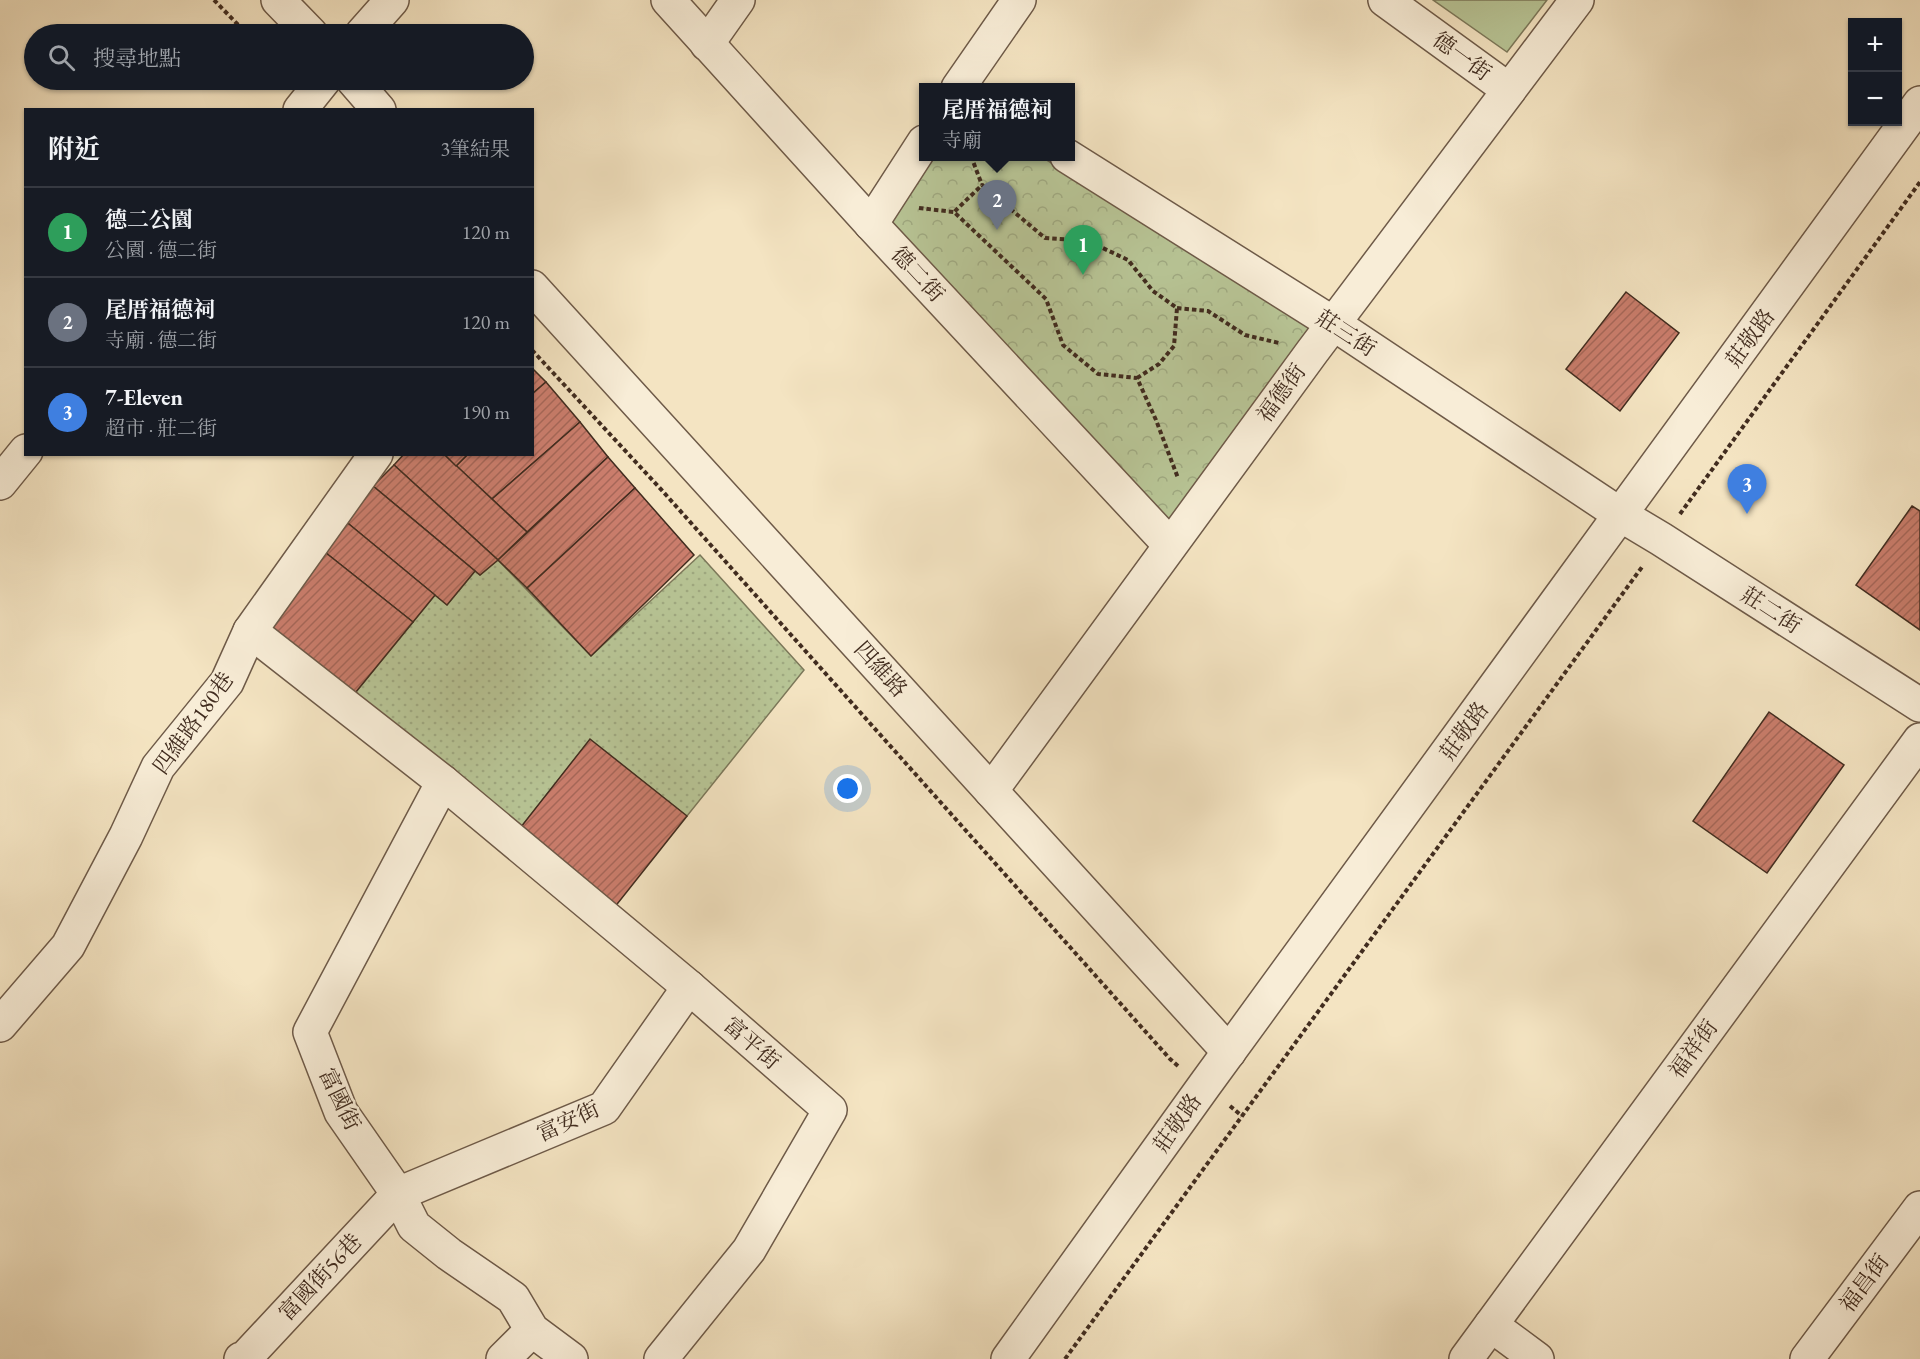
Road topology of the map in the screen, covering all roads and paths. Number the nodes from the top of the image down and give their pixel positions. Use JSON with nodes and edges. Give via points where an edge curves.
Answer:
{"nodes":[{"id":1,"x":214,"y":0,"type":"edge"},
{"id":2,"x":278,"y":0,"type":"edge"},
{"id":3,"x":392,"y":0,"type":"edge"},
{"id":4,"x":668,"y":0,"type":"edge"},
{"id":5,"x":738,"y":0,"type":"edge"},
{"id":6,"x":1019,"y":0,"type":"edge"},
{"id":7,"x":1385,"y":0,"type":"edge"},
{"id":8,"x":1577,"y":0,"type":"edge"},
{"id":9,"x":237,"y":24,"type":"edge"},
{"id":10,"x":301,"y":24,"type":"edge"},
{"id":11,"x":371,"y":24,"type":"edge"},
{"id":12,"x":707,"y":44,"type":"junction"},
{"id":13,"x":961,"y":83,"type":"edge"},
{"id":14,"x":316,"y":90,"type":"edge"},
{"id":15,"x":362,"y":90,"type":"edge"},
{"id":16,"x":1509,"y":90,"type":"junction"},
{"id":17,"x":1920,"y":103,"type":"edge"},
{"id":18,"x":302,"y":108,"type":"edge"},
{"id":19,"x":377,"y":108,"type":"edge"},
{"id":20,"x":919,"y":150,"type":"edge"},
{"id":21,"x":973,"y":161,"type":"edge"},
{"id":22,"x":1075,"y":161,"type":"edge"},
{"id":23,"x":1920,"y":182,"type":"edge"},
{"id":24,"x":982,"y":185,"type":"junction"},
{"id":25,"x":872,"y":224,"type":"junction"},
{"id":26,"x":534,"y":289,"type":"edge"},
{"id":27,"x":1177,"y":308,"type":"junction"},
{"id":28,"x":1334,"y":324,"type":"junction"},
{"id":29,"x":534,"y":352,"type":"edge"},
{"id":30,"x":1312,"y":352,"type":"junction"},
{"id":31,"x":1137,"y":378,"type":"junction"},
{"id":32,"x":24,"y":453,"type":"edge"},
{"id":33,"x":375,"y":456,"type":"edge"},
{"id":34,"x":0,"y":483,"type":"edge"},
{"id":35,"x":1192,"y":515,"type":"junction"},
{"id":36,"x":1621,"y":516,"type":"junction"},
{"id":37,"x":1661,"y":539,"type":"junction"},
{"id":38,"x":1170,"y":545,"type":"junction"},
{"id":39,"x":250,"y":631,"type":"junction"},
{"id":40,"x":1920,"y":705,"type":"edge"},
{"id":41,"x":1920,"y":740,"type":"edge"},
{"id":42,"x":442,"y":782,"type":"junction"},
{"id":43,"x":991,"y":791,"type":"junction"},
{"id":44,"x":688,"y":987,"type":"junction"},
{"id":45,"x":0,"y":1025,"type":"edge"},
{"id":46,"x":1229,"y":1052,"type":"junction"},
{"id":47,"x":1204,"y":1086,"type":"junction"},
{"id":48,"x":1242,"y":1116,"type":"junction"},
{"id":49,"x":398,"y":1194,"type":"junction"},
{"id":50,"x":1920,"y":1208,"type":"edge"},
{"id":51,"x":1491,"y":1325,"type":"junction"},
{"id":52,"x":532,"y":1330,"type":"junction"},
{"id":53,"x":241,"y":1359,"type":"edge"},
{"id":54,"x":503,"y":1359,"type":"edge"},
{"id":55,"x":571,"y":1359,"type":"edge"},
{"id":56,"x":661,"y":1359,"type":"edge"},
{"id":57,"x":1008,"y":1359,"type":"edge"},
{"id":58,"x":1065,"y":1359,"type":"edge"},
{"id":59,"x":1466,"y":1359,"type":"edge"},
{"id":60,"x":1537,"y":1359,"type":"edge"},
{"id":61,"x":1807,"y":1359,"type":"edge"}],
"edges":[{"from":1,"to":9,"type":"path"},
{"from":2,"to":10,"type":"street"},
{"from":3,"to":11,"type":"street"},
{"from":4,"to":12,"type":"street","name":"德二街"},
{"from":5,"to":12,"type":"street"},
{"from":6,"to":13,"type":"street"},
{"from":7,"to":16,"type":"street","name":"德一街"},
{"from":8,"to":16,"type":"street","name":"福德街"},
{"from":12,"to":25,"type":"street","name":"德二街"},
{"from":14,"to":18,"type":"street"},
{"from":15,"to":19,"type":"street"},
{"from":16,"to":28,"type":"street","name":"福德街"},
{"from":17,"to":36,"type":"street","name":"莊敬路"},
{"from":20,"to":25,"type":"street"},
{"from":21,"to":24,"type":"path"},
{"from":22,"to":28,"type":"street","name":"莊三街"},
{"from":23,"to":37,"type":"path"},
{"from":24,"to":27,"type":"path","via":[[1045,238],[1088,241],[1128,260],[1153,291]]},
{"from":24,"to":31,"type":"path","via":[[954,212],[1046,299],[1063,345],[1098,374]]},
{"from":25,"to":38,"type":"street","name":"德二街"},
{"from":26,"to":43,"type":"street","name":"四維路"},
{"from":27,"to":30,"type":"path","via":[[1208,311],[1245,335]]},
{"from":27,"to":31,"type":"path","via":[[1174,346],[1159,364]]},
{"from":28,"to":30,"type":"street","name":"福德街"},
{"from":28,"to":36,"type":"street","name":"莊三街"},
{"from":29,"to":47,"type":"path","via":[[1170,1059]]},
{"from":30,"to":35,"type":"street","name":"福德街"},
{"from":31,"to":35,"type":"path"},
{"from":32,"to":34,"type":"street"},
{"from":33,"to":39,"type":"street","name":"四維路180巷"},
{"from":35,"to":38,"type":"street","name":"福德街"},
{"from":36,"to":37,"type":"street","name":"莊二街"},
{"from":36,"to":46,"type":"street","name":"莊敬路"},
{"from":37,"to":40,"type":"street","name":"莊二街"},
{"from":37,"to":48,"type":"path"},
{"from":38,"to":43,"type":"street","name":"福德街"},
{"from":39,"to":42,"type":"street","name":"富平街"},
{"from":39,"to":45,"type":"street","name":"四維路180巷","via":[[227,682],[158,767],[68,946]]},
{"from":41,"to":51,"type":"street","name":"福祥街"},
{"from":42,"to":44,"type":"street","name":"富平街"},
{"from":42,"to":49,"type":"street","name":"富國街","via":[[310,1032],[341,1112]]},
{"from":43,"to":46,"type":"street","name":"四維路"},
{"from":44,"to":49,"type":"street","name":"富安街","via":[[604,1108]]},
{"from":44,"to":56,"type":"street","name":"富平街","via":[[830,1110],[749,1250]]},
{"from":46,"to":47,"type":"street","name":"莊敬路"},
{"from":47,"to":48,"type":"path"},
{"from":47,"to":57,"type":"street","name":"莊敬路"},
{"from":48,"to":58,"type":"path"},
{"from":49,"to":52,"type":"street","name":"富國街","via":[[414,1226],[513,1298]]},
{"from":49,"to":53,"type":"street","name":"富國街56巷"},
{"from":50,"to":61,"type":"street","name":"福昌街"},
{"from":51,"to":59,"type":"street","name":"福祥街"},
{"from":51,"to":60,"type":"street"},
{"from":52,"to":54,"type":"street"},
{"from":52,"to":55,"type":"street","name":"富國街"}]}
